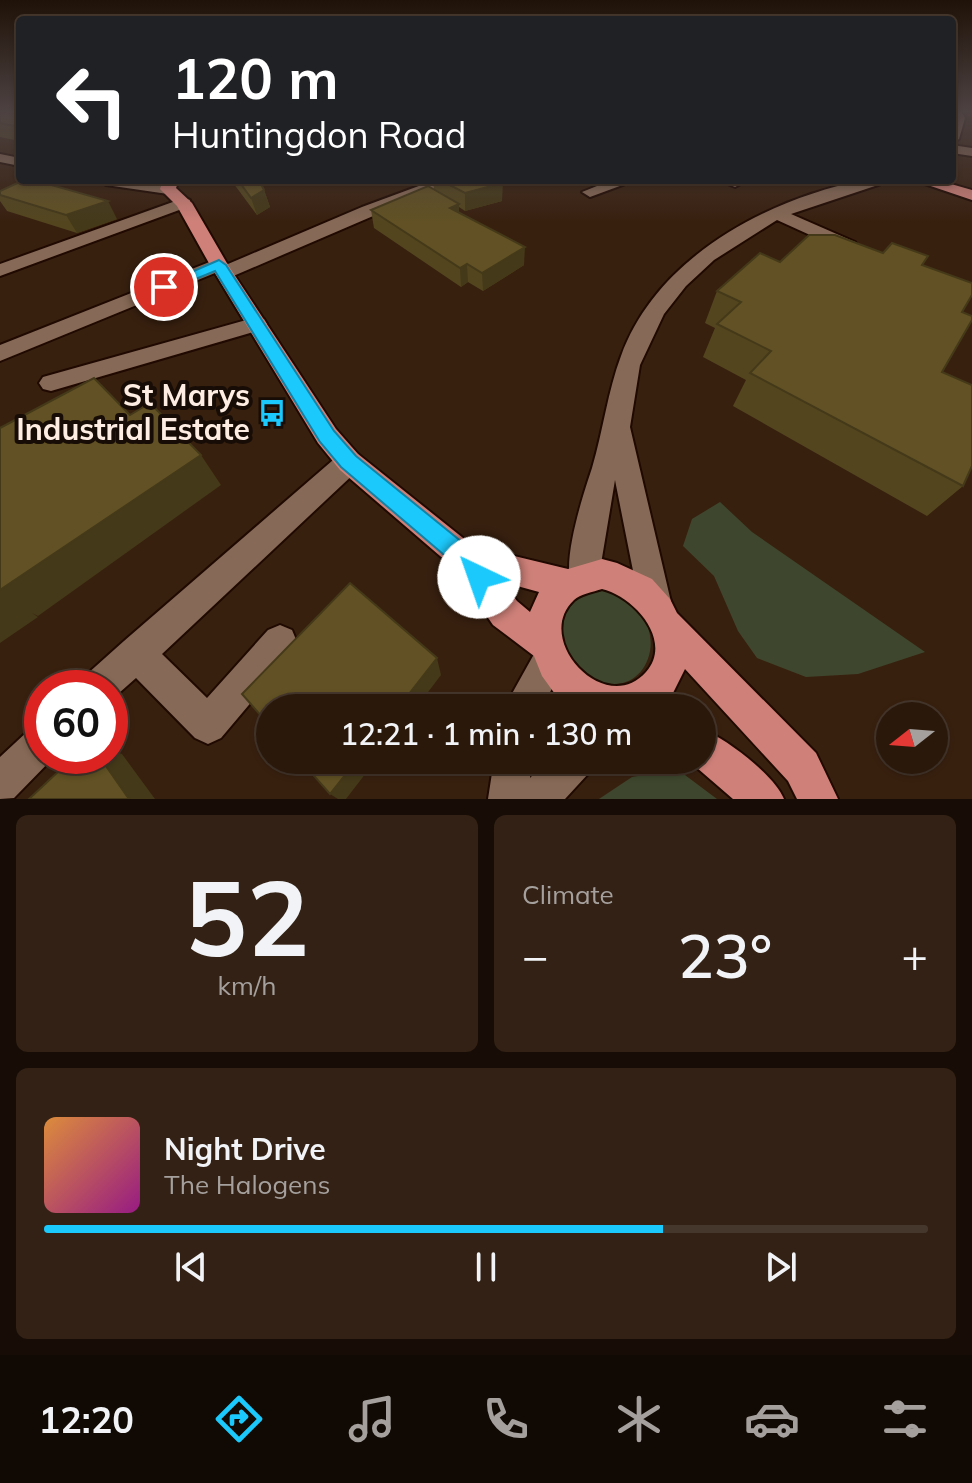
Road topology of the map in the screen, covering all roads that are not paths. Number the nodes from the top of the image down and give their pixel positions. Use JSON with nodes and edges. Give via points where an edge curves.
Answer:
{"nodes":[{"id":1,"x":131,"y":184,"type":"edge"},
{"id":2,"x":438,"y":184,"type":"edge"},
{"id":3,"x":615,"y":184,"type":"edge"},
{"id":4,"x":850,"y":184,"type":"edge"},
{"id":5,"x":936,"y":184,"type":"edge"},
{"id":6,"x":175,"y":191,"type":"edge"},
{"id":7,"x":590,"y":192,"type":"dead end"},
{"id":8,"x":972,"y":194,"type":"edge"},
{"id":9,"x":778,"y":214,"type":"junction"},
{"id":10,"x":871,"y":255,"type":"edge"},
{"id":11,"x":221,"y":269,"type":"junction"},
{"id":12,"x":0,"y":270,"type":"edge"},
{"id":13,"x":257,"y":324,"type":"junction"},
{"id":14,"x":0,"y":353,"type":"edge"},
{"id":15,"x":51,"y":383,"type":"dead end"},
{"id":16,"x":617,"y":426,"type":"junction"},
{"id":17,"x":349,"y":462,"type":"junction"},
{"id":18,"x":465,"y":558,"type":"junction"},
{"id":19,"x":574,"y":580,"type":"junction"},
{"id":20,"x":661,"y":616,"type":"junction"},
{"id":21,"x":280,"y":642,"type":"dead end"},
{"id":22,"x":547,"y":651,"type":"junction"},
{"id":23,"x":136,"y":653,"type":"junction"},
{"id":24,"x":118,"y":670,"type":"edge"},
{"id":25,"x":528,"y":694,"type":"edge"},
{"id":26,"x":579,"y":694,"type":"edge"},
{"id":27,"x":648,"y":694,"type":"edge"},
{"id":28,"x":716,"y":760,"type":"edge"},
{"id":29,"x":24,"y":761,"type":"edge"},
{"id":30,"x":511,"y":774,"type":"edge"},
{"id":31,"x":561,"y":774,"type":"edge"},
{"id":32,"x":0,"y":784,"type":"edge"},
{"id":33,"x":508,"y":799,"type":"edge"},
{"id":34,"x":538,"y":799,"type":"edge"},
{"id":35,"x":764,"y":799,"type":"edge"},
{"id":36,"x":818,"y":799,"type":"edge"}],
"edges":[{"from":1,"to":6,"type":"street"},
{"from":2,"to":11,"type":"street"},
{"from":3,"to":7,"type":"street"},
{"from":4,"to":9,"type":"street"},
{"from":5,"to":8,"type":"main road"},
{"from":6,"to":11,"type":"main road"},
{"from":6,"to":12,"type":"street"},
{"from":9,"to":10,"type":"street"},
{"from":9,"to":16,"type":"street","via":[[721,245],[665,298],[636,344]]},
{"from":11,"to":13,"type":"main road"},
{"from":11,"to":14,"type":"street"},
{"from":13,"to":15,"type":"street"},
{"from":13,"to":17,"type":"main road"},
{"from":16,"to":19,"type":"street"},
{"from":16,"to":20,"type":"street"},
{"from":17,"to":18,"type":"main road"},
{"from":17,"to":23,"type":"street"},
{"from":18,"to":19,"type":"main road"},
{"from":18,"to":22,"type":"main road","via":[[505,613]]},
{"from":19,"to":20,"type":"main road","via":[[602,574],[622,579],[640,590]]},
{"from":19,"to":22,"type":"main road","via":[[547,608]]},
{"from":20,"to":27,"type":"main road","via":[[671,647],[668,668]]},
{"from":20,"to":36,"type":"main road","via":[[802,767]]},
{"from":21,"to":23,"type":"street","via":[[208,725]]},
{"from":22,"to":25,"type":"street"},
{"from":22,"to":26,"type":"main road","via":[[562,679]]},
{"from":23,"to":24,"type":"street"},
{"from":28,"to":35,"type":"main road"},
{"from":29,"to":32,"type":"street"},
{"from":30,"to":33,"type":"street"},
{"from":31,"to":34,"type":"street"}]}
